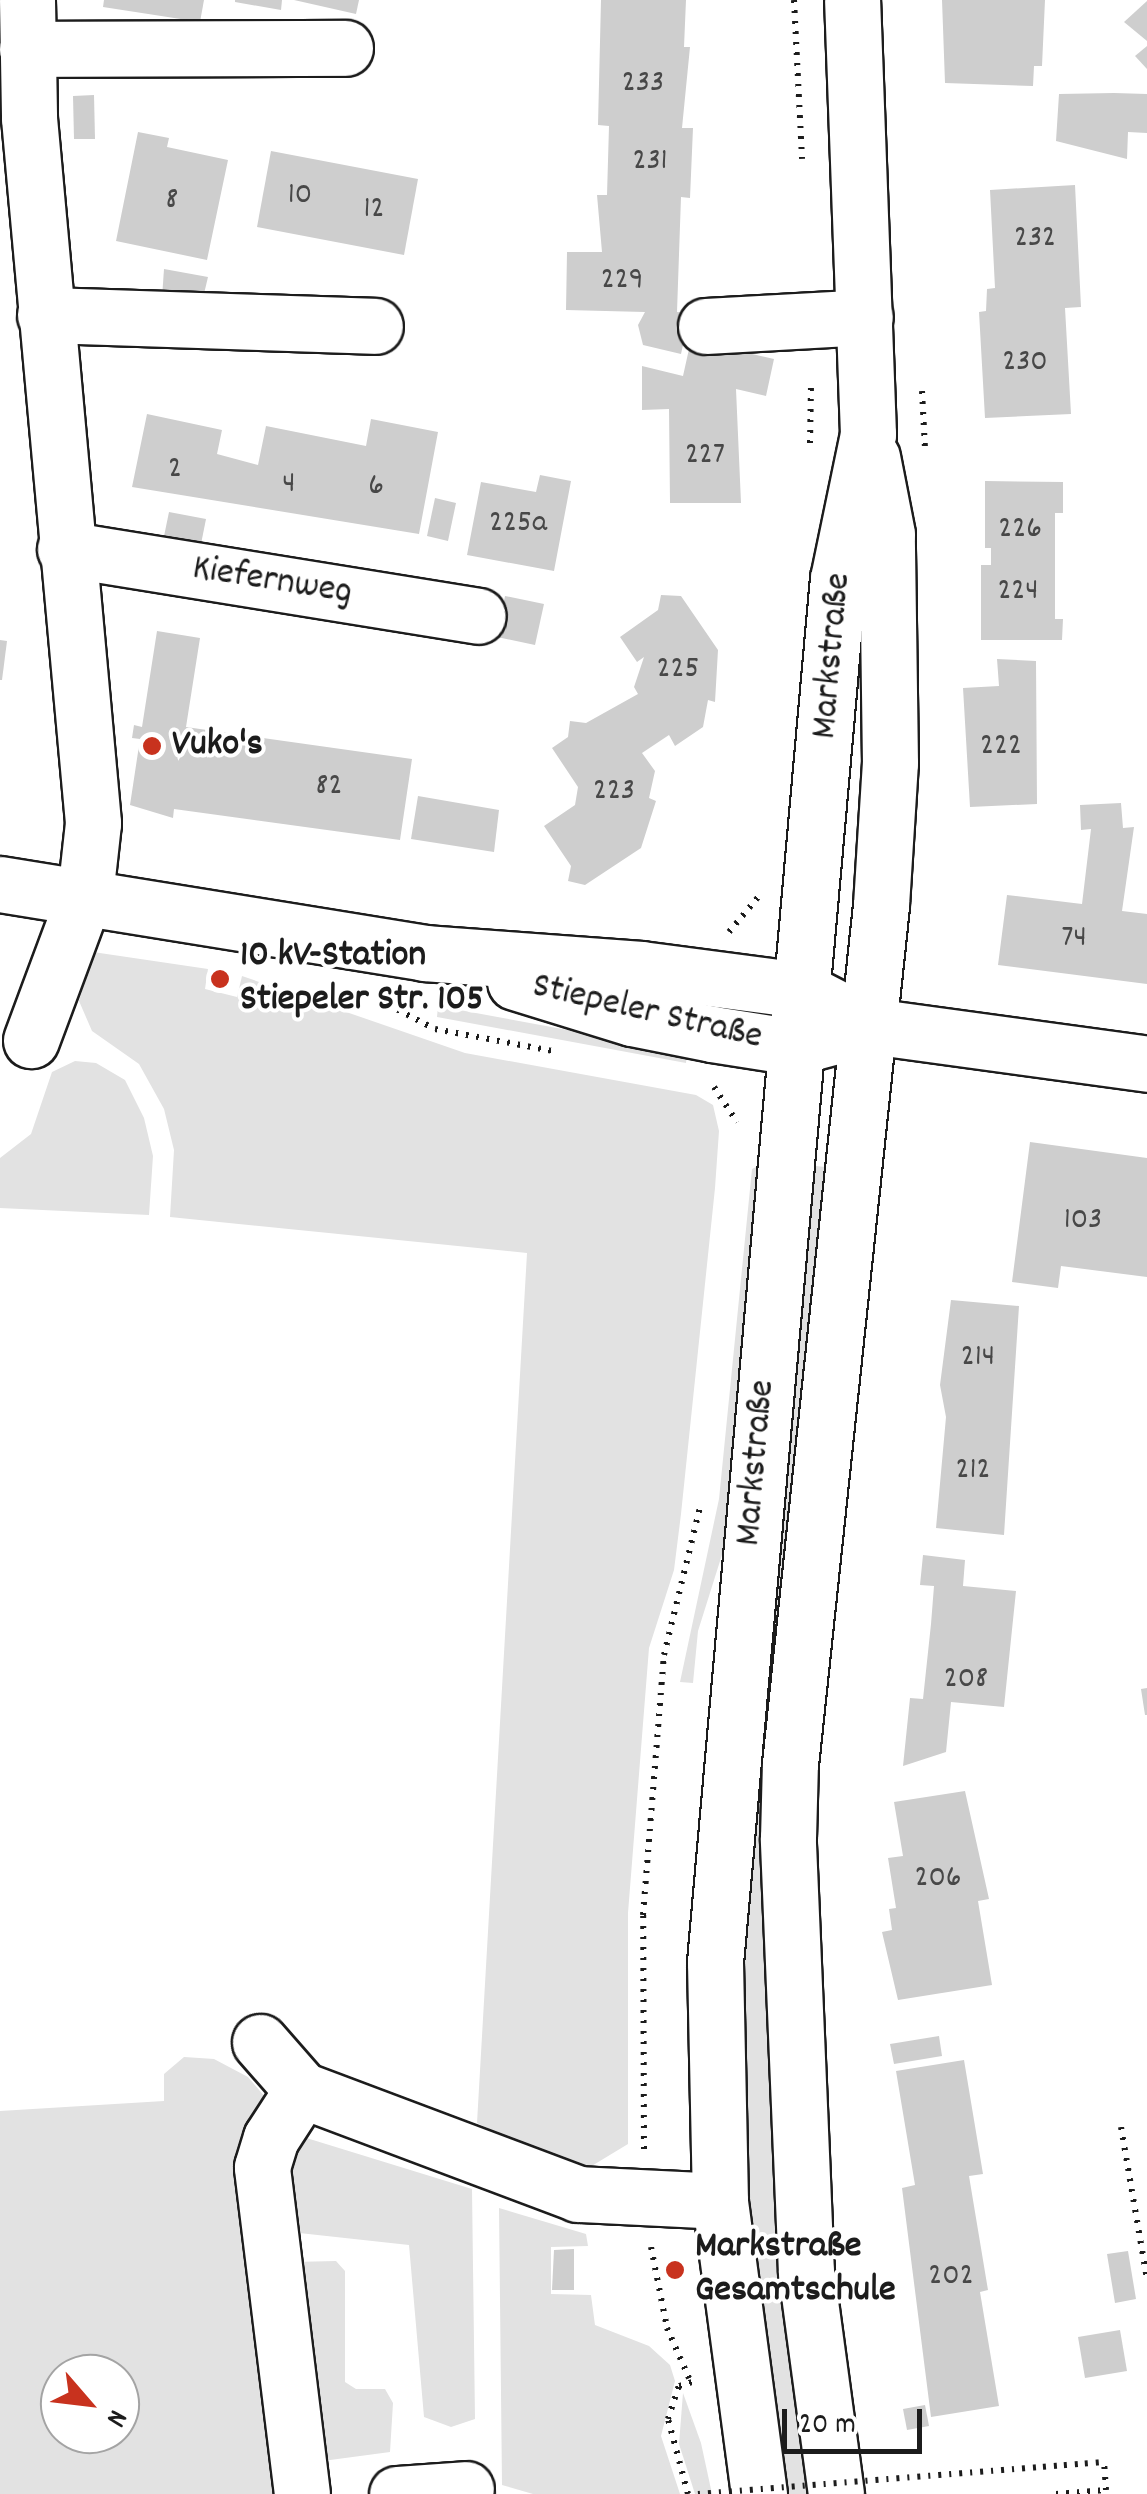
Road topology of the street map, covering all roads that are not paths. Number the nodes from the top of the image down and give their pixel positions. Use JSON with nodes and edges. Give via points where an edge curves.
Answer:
{"nodes":[{"id":1,"x":852,"y":0,"type":"edge"},
{"id":2,"x":27,"y":24,"type":"edge"},
{"id":3,"x":345,"y":48,"type":"dead end"},
{"id":4,"x":14,"y":120,"type":"edge"},
{"id":5,"x":45,"y":315,"type":"junction"},
{"id":6,"x":865,"y":317,"type":"junction"},
{"id":7,"x":375,"y":326,"type":"dead end"},
{"id":8,"x":706,"y":326,"type":"dead end"},
{"id":9,"x":868,"y":434,"type":"junction"},
{"id":10,"x":66,"y":549,"type":"junction"},
{"id":11,"x":478,"y":616,"type":"dead end"},
{"id":12,"x":0,"y":884,"type":"edge"},
{"id":13,"x":85,"y":895,"type":"junction"},
{"id":14,"x":424,"y":953,"type":"junction"},
{"id":15,"x":801,"y":990,"type":"junction"},
{"id":16,"x":871,"y":1026,"type":"junction"},
{"id":17,"x":31,"y":1040,"type":"dead end"},
{"id":18,"x":795,"y":1048,"type":"junction"},
{"id":19,"x":1147,"y":1064,"type":"edge"},
{"id":20,"x":260,"y":2042,"type":"dead end"},
{"id":21,"x":302,"y":2090,"type":"junction"},
{"id":22,"x":720,"y":2201,"type":"junction"},
{"id":23,"x":466,"y":2489,"type":"dead end"},
{"id":24,"x":302,"y":2494,"type":"edge"},
{"id":25,"x":397,"y":2494,"type":"edge"},
{"id":26,"x":759,"y":2494,"type":"edge"},
{"id":27,"x":836,"y":2494,"type":"edge"}],
"edges":[{"from":1,"to":6,"type":"main road","name":"Markstraße"},
{"from":2,"to":3,"type":"main road"},
{"from":2,"to":4,"type":"main road"},
{"from":4,"to":5,"type":"main road"},
{"from":5,"to":7,"type":"main road"},
{"from":5,"to":10,"type":"main road"},
{"from":6,"to":8,"type":"main road"},
{"from":6,"to":9,"type":"main road","name":"Markstraße"},
{"from":9,"to":15,"type":"main road","name":"Markstraße","via":[[838,579]]},
{"from":9,"to":16,"type":"main road","name":"Markstraße","via":[[887,534],[890,763]]},
{"from":10,"to":11,"type":"main road","name":"Kiefernweg"},
{"from":10,"to":13,"type":"main road","via":[[93,823]]},
{"from":12,"to":13,"type":"main road","name":"Stiepeler Straße"},
{"from":13,"to":14,"type":"main road","name":"Stiepeler Straße"},
{"from":13,"to":17,"type":"main road"},
{"from":14,"to":15,"type":"main road","name":"Stiepeler Straße","via":[[640,968]]},
{"from":14,"to":18,"type":"main road","name":"Stiepeler Straße","via":[[632,1018]]},
{"from":15,"to":16,"type":"main road","name":"Stiepeler Straße"},
{"from":15,"to":18,"type":"main road","name":"Markstraße"},
{"from":16,"to":18,"type":"main road","name":"Stiepeler Straße"},
{"from":16,"to":19,"type":"main road","name":"Stiepeler Straße"},
{"from":16,"to":27,"type":"main road","name":"Markstraße","via":[[790,1764],[788,1838],[806,2273]]},
{"from":18,"to":22,"type":"main road","name":"Markstraße","via":[[722,1846],[715,1962]]},
{"from":20,"to":21,"type":"main road"},
{"from":21,"to":22,"type":"main road","via":[[578,2194]]},
{"from":21,"to":24,"type":"main road","via":[[271,2138],[262,2166]]},
{"from":22,"to":26,"type":"main road","name":"Markstraße"},
{"from":23,"to":25,"type":"main road"}]}
